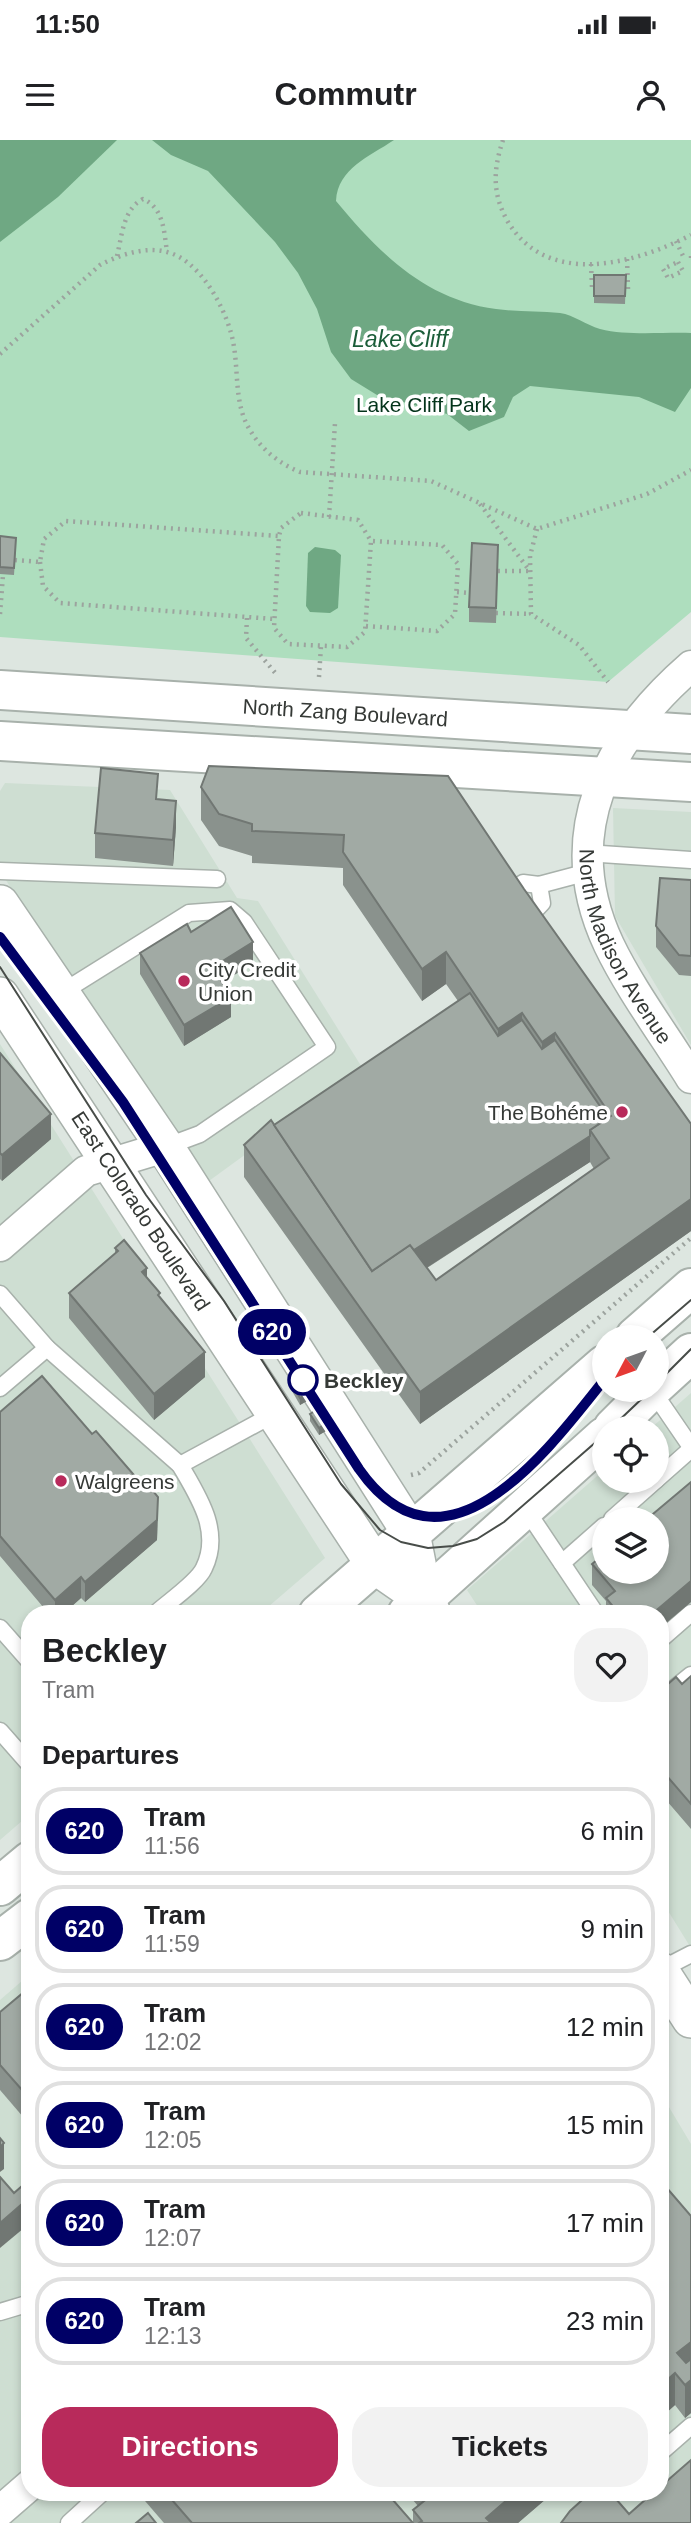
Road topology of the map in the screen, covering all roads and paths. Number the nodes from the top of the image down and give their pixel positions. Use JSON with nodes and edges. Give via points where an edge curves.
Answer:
{"nodes":[{"id":1,"x":503,"y":140,"type":"edge"},
{"id":2,"x":691,"y":235,"type":"edge"},
{"id":3,"x":676,"y":241,"type":"junction"},
{"id":4,"x":167,"y":252,"type":"junction"},
{"id":5,"x":117,"y":256,"type":"junction"},
{"id":6,"x":689,"y":257,"type":"edge"},
{"id":7,"x":627,"y":259,"type":"junction"},
{"id":8,"x":678,"y":262,"type":"dead end"},
{"id":9,"x":591,"y":264,"type":"junction"},
{"id":10,"x":592,"y":287,"type":"edge"},
{"id":11,"x":628,"y":289,"type":"edge"},
{"id":12,"x":0,"y":354,"type":"edge"},
{"id":13,"x":335,"y":423,"type":"dead end"},
{"id":14,"x":691,"y":470,"type":"edge"},
{"id":15,"x":333,"y":474,"type":"junction"},
{"id":16,"x":477,"y":501,"type":"junction"},
{"id":17,"x":329,"y":517,"type":"junction"},
{"id":18,"x":537,"y":529,"type":"junction"},
{"id":19,"x":279,"y":536,"type":"junction"},
{"id":20,"x":371,"y":541,"type":"junction"},
{"id":21,"x":15,"y":560,"type":"edge"},
{"id":22,"x":40,"y":562,"type":"junction"},
{"id":23,"x":498,"y":571,"type":"edge"},
{"id":24,"x":529,"y":571,"type":"junction"},
{"id":25,"x":4,"y":575,"type":"edge"},
{"id":26,"x":457,"y":592,"type":"junction"},
{"id":27,"x":470,"y":593,"type":"edge"},
{"id":28,"x":496,"y":613,"type":"edge"},
{"id":29,"x":0,"y":614,"type":"edge"},
{"id":30,"x":531,"y":614,"type":"junction"},
{"id":31,"x":247,"y":618,"type":"junction"},
{"id":32,"x":274,"y":620,"type":"junction"},
{"id":33,"x":366,"y":626,"type":"junction"},
{"id":34,"x":321,"y":646,"type":"junction"},
{"id":35,"x":691,"y":666,"type":"edge"},
{"id":36,"x":277,"y":675,"type":"dead end"},
{"id":37,"x":319,"y":677,"type":"dead end"},
{"id":38,"x":608,"y":682,"type":"dead end"},
{"id":39,"x":0,"y":690,"type":"edge"},
{"id":40,"x":628,"y":731,"type":"junction"},
{"id":41,"x":691,"y":734,"type":"edge"},
{"id":42,"x":0,"y":741,"type":"edge"},
{"id":43,"x":603,"y":777,"type":"junction"},
{"id":44,"x":691,"y":782,"type":"edge"},
{"id":45,"x":691,"y":860,"type":"edge"},
{"id":46,"x":587,"y":862,"type":"junction"},
{"id":47,"x":0,"y":871,"type":"edge"},
{"id":48,"x":217,"y":879,"type":"dead end"},
{"id":49,"x":539,"y":885,"type":"junction"},
{"id":50,"x":506,"y":896,"type":"edge"},
{"id":51,"x":0,"y":904,"type":"edge"},
{"id":52,"x":524,"y":922,"type":"edge"},
{"id":53,"x":61,"y":993,"type":"junction"},
{"id":54,"x":0,"y":996,"type":"edge"},
{"id":55,"x":691,"y":1077,"type":"edge"},
{"id":56,"x":165,"y":1147,"type":"junction"},
{"id":57,"x":109,"y":1164,"type":"junction"},
{"id":58,"x":691,"y":1238,"type":"edge"},
{"id":59,"x":0,"y":1246,"type":"edge"},
{"id":60,"x":691,"y":1288,"type":"edge"},
{"id":61,"x":0,"y":1294,"type":"edge"},
{"id":62,"x":275,"y":1319,"type":"junction"},
{"id":63,"x":649,"y":1325,"type":"edge"},
{"id":64,"x":230,"y":1347,"type":"junction"},
{"id":65,"x":47,"y":1348,"type":"junction"},
{"id":66,"x":691,"y":1353,"type":"edge"},
{"id":67,"x":669,"y":1373,"type":"edge"},
{"id":68,"x":592,"y":1375,"type":"edge"},
{"id":69,"x":0,"y":1388,"type":"edge"},
{"id":70,"x":639,"y":1402,"type":"edge"},
{"id":71,"x":659,"y":1402,"type":"edge"},
{"id":72,"x":275,"y":1414,"type":"junction"},
{"id":73,"x":625,"y":1416,"type":"edge"},
{"id":74,"x":592,"y":1448,"type":"edge"},
{"id":75,"x":691,"y":1448,"type":"edge"},
{"id":76,"x":180,"y":1465,"type":"junction"},
{"id":77,"x":669,"y":1468,"type":"edge"},
{"id":78,"x":409,"y":1474,"type":"dead end"},
{"id":79,"x":641,"y":1493,"type":"edge"},
{"id":80,"x":525,"y":1507,"type":"junction"},
{"id":81,"x":626,"y":1507,"type":"edge"},
{"id":82,"x":411,"y":1533,"type":"junction"},
{"id":83,"x":592,"y":1537,"type":"edge"},
{"id":84,"x":562,"y":1563,"type":"junction"},
{"id":85,"x":374,"y":1565,"type":"junction"},
{"id":86,"x":165,"y":1605,"type":"edge"},
{"id":87,"x":328,"y":1605,"type":"edge"},
{"id":88,"x":417,"y":1605,"type":"edge"},
{"id":89,"x":420,"y":1605,"type":"edge"},
{"id":90,"x":425,"y":1605,"type":"edge"},
{"id":91,"x":590,"y":1605,"type":"edge"},
{"id":92,"x":691,"y":1614,"type":"edge"},
{"id":93,"x":0,"y":1628,"type":"edge"},
{"id":94,"x":669,"y":1632,"type":"edge"},
{"id":95,"x":21,"y":1652,"type":"edge"},
{"id":96,"x":691,"y":1675,"type":"edge"},
{"id":97,"x":669,"y":1693,"type":"edge"},
{"id":98,"x":0,"y":1731,"type":"edge"},
{"id":99,"x":21,"y":1755,"type":"edge"},
{"id":100,"x":21,"y":1924,"type":"edge"},
{"id":101,"x":0,"y":1941,"type":"edge"},
{"id":102,"x":691,"y":1954,"type":"edge"},
{"id":103,"x":669,"y":1966,"type":"edge"},
{"id":104,"x":669,"y":1985,"type":"edge"},
{"id":105,"x":691,"y":2019,"type":"edge"},
{"id":106,"x":21,"y":2306,"type":"edge"},
{"id":107,"x":0,"y":2312,"type":"edge"},
{"id":108,"x":691,"y":2426,"type":"edge"},
{"id":109,"x":669,"y":2445,"type":"edge"},
{"id":110,"x":21,"y":2494,"type":"edge"},
{"id":111,"x":93,"y":2501,"type":"edge"},
{"id":112,"x":0,"y":2511,"type":"edge"},
{"id":113,"x":69,"y":2523,"type":"edge"}],
"edges":[{"from":1,"to":9,"type":"path","via":[[495,167],[495,189],[513,230],[548,260]]},
{"from":2,"to":3,"type":"path"},
{"from":3,"to":6,"type":"path"},
{"from":3,"to":7,"type":"path"},
{"from":4,"to":5,"type":"path"},
{"from":4,"to":5,"type":"path","via":[[161,217],[154,204],[144,199],[129,212]]},
{"from":4,"to":15,"type":"path","via":[[186,262],[222,307],[236,355],[239,399],[256,440],[281,464],[300,472]]},
{"from":5,"to":12,"type":"path","via":[[100,265]]},
{"from":6,"to":8,"type":"path"},
{"from":7,"to":9,"type":"path","via":[[608,267]]},
{"from":7,"to":11,"type":"path"},
{"from":9,"to":10,"type":"path"},
{"from":13,"to":15,"type":"path"},
{"from":14,"to":18,"type":"path","via":[[647,494]]},
{"from":15,"to":16,"type":"path","via":[[414,478]]},
{"from":15,"to":17,"type":"path"},
{"from":16,"to":18,"type":"path"},
{"from":16,"to":24,"type":"path"},
{"from":17,"to":19,"type":"path","via":[[301,513],[281,528]]},
{"from":17,"to":20,"type":"path","via":[[358,520]]},
{"from":18,"to":24,"type":"path"},
{"from":19,"to":22,"type":"path","via":[[66,521],[44,539]]},
{"from":19,"to":32,"type":"path"},
{"from":20,"to":26,"type":"path","via":[[442,545],[458,564]]},
{"from":20,"to":33,"type":"path"},
{"from":21,"to":22,"type":"path"},
{"from":22,"to":31,"type":"path","via":[[43,586],[60,603]]},
{"from":23,"to":24,"type":"path"},
{"from":24,"to":30,"type":"path"},
{"from":25,"to":29,"type":"path"},
{"from":26,"to":27,"type":"path"},
{"from":26,"to":33,"type":"path","via":[[454,614],[437,631]]},
{"from":28,"to":30,"type":"path"},
{"from":30,"to":38,"type":"path","via":[[579,645]]},
{"from":31,"to":32,"type":"path"},
{"from":31,"to":36,"type":"path","via":[[246,638]]},
{"from":32,"to":34,"type":"path","via":[[274,628],[289,644]]},
{"from":33,"to":34,"type":"path","via":[[347,648]]},
{"from":34,"to":37,"type":"path"},
{"from":35,"to":40,"type":"street","name":"North Madison Avenue"},
{"from":39,"to":40,"type":"main road","name":"North Zang Boulevard"},
{"from":40,"to":41,"type":"main road","name":"North Zang Boulevard"},
{"from":40,"to":43,"type":"street","name":"North Madison Avenue"},
{"from":42,"to":43,"type":"main road"},
{"from":43,"to":44,"type":"main road"},
{"from":43,"to":46,"type":"street","name":"North Madison Avenue","via":[[592,813]]},
{"from":45,"to":46,"type":"lane"},
{"from":46,"to":49,"type":"lane"},
{"from":46,"to":55,"type":"street","name":"North Madison Avenue","via":[[590,891],[609,945]]},
{"from":47,"to":48,"type":"lane"},
{"from":49,"to":50,"type":"lane","via":[[523,883]]},
{"from":49,"to":52,"type":"lane","via":[[542,903]]},
{"from":51,"to":53,"type":"street"},
{"from":53,"to":56,"type":"street"},
{"from":53,"to":56,"type":"lane","via":[[190,913],[230,910],[244,922],[327,1047],[200,1134]]},
{"from":54,"to":57,"type":"street","name":"East Colorado Boulevard"},
{"from":56,"to":57,"type":"street"},
{"from":56,"to":62,"type":"street"},
{"from":57,"to":59,"type":"street","via":[[86,1171]]},
{"from":57,"to":64,"type":"street","name":"East Colorado Boulevard"},
{"from":58,"to":78,"type":"path","via":[[419,1474]]},
{"from":60,"to":63,"type":"main road"},
{"from":61,"to":65,"type":"lane"},
{"from":62,"to":64,"type":"lane"},
{"from":62,"to":82,"type":"street"},
{"from":64,"to":72,"type":"street","name":"East Colorado Boulevard"},
{"from":65,"to":69,"type":"lane"},
{"from":65,"to":76,"type":"lane"},
{"from":66,"to":67,"type":"main road"},
{"from":68,"to":82,"type":"main road"},
{"from":70,"to":73,"type":"main road"},
{"from":71,"to":75,"type":"lane"},
{"from":72,"to":76,"type":"lane"},
{"from":72,"to":85,"type":"street","name":"East Colorado Boulevard"},
{"from":74,"to":80,"type":"main road"},
{"from":75,"to":77,"type":"lane"},
{"from":76,"to":86,"type":"lane","via":[[205,1506],[211,1541],[204,1570]]},
{"from":79,"to":81,"type":"lane"},
{"from":80,"to":84,"type":"lane"},
{"from":80,"to":90,"type":"main road"},
{"from":82,"to":85,"type":"main road"},
{"from":82,"to":89,"type":"street"},
{"from":83,"to":84,"type":"lane"},
{"from":84,"to":91,"type":"lane"},
{"from":85,"to":87,"type":"main road"},
{"from":85,"to":88,"type":"street"},
{"from":92,"to":94,"type":"lane"},
{"from":93,"to":95,"type":"lane"},
{"from":96,"to":97,"type":"lane"},
{"from":98,"to":99,"type":"lane"},
{"from":100,"to":101,"type":"main road"},
{"from":102,"to":103,"type":"lane"},
{"from":104,"to":105,"type":"street"},
{"from":106,"to":107,"type":"lane"},
{"from":108,"to":109,"type":"lane"},
{"from":110,"to":112,"type":"street"},
{"from":111,"to":113,"type":"lane"}]}
